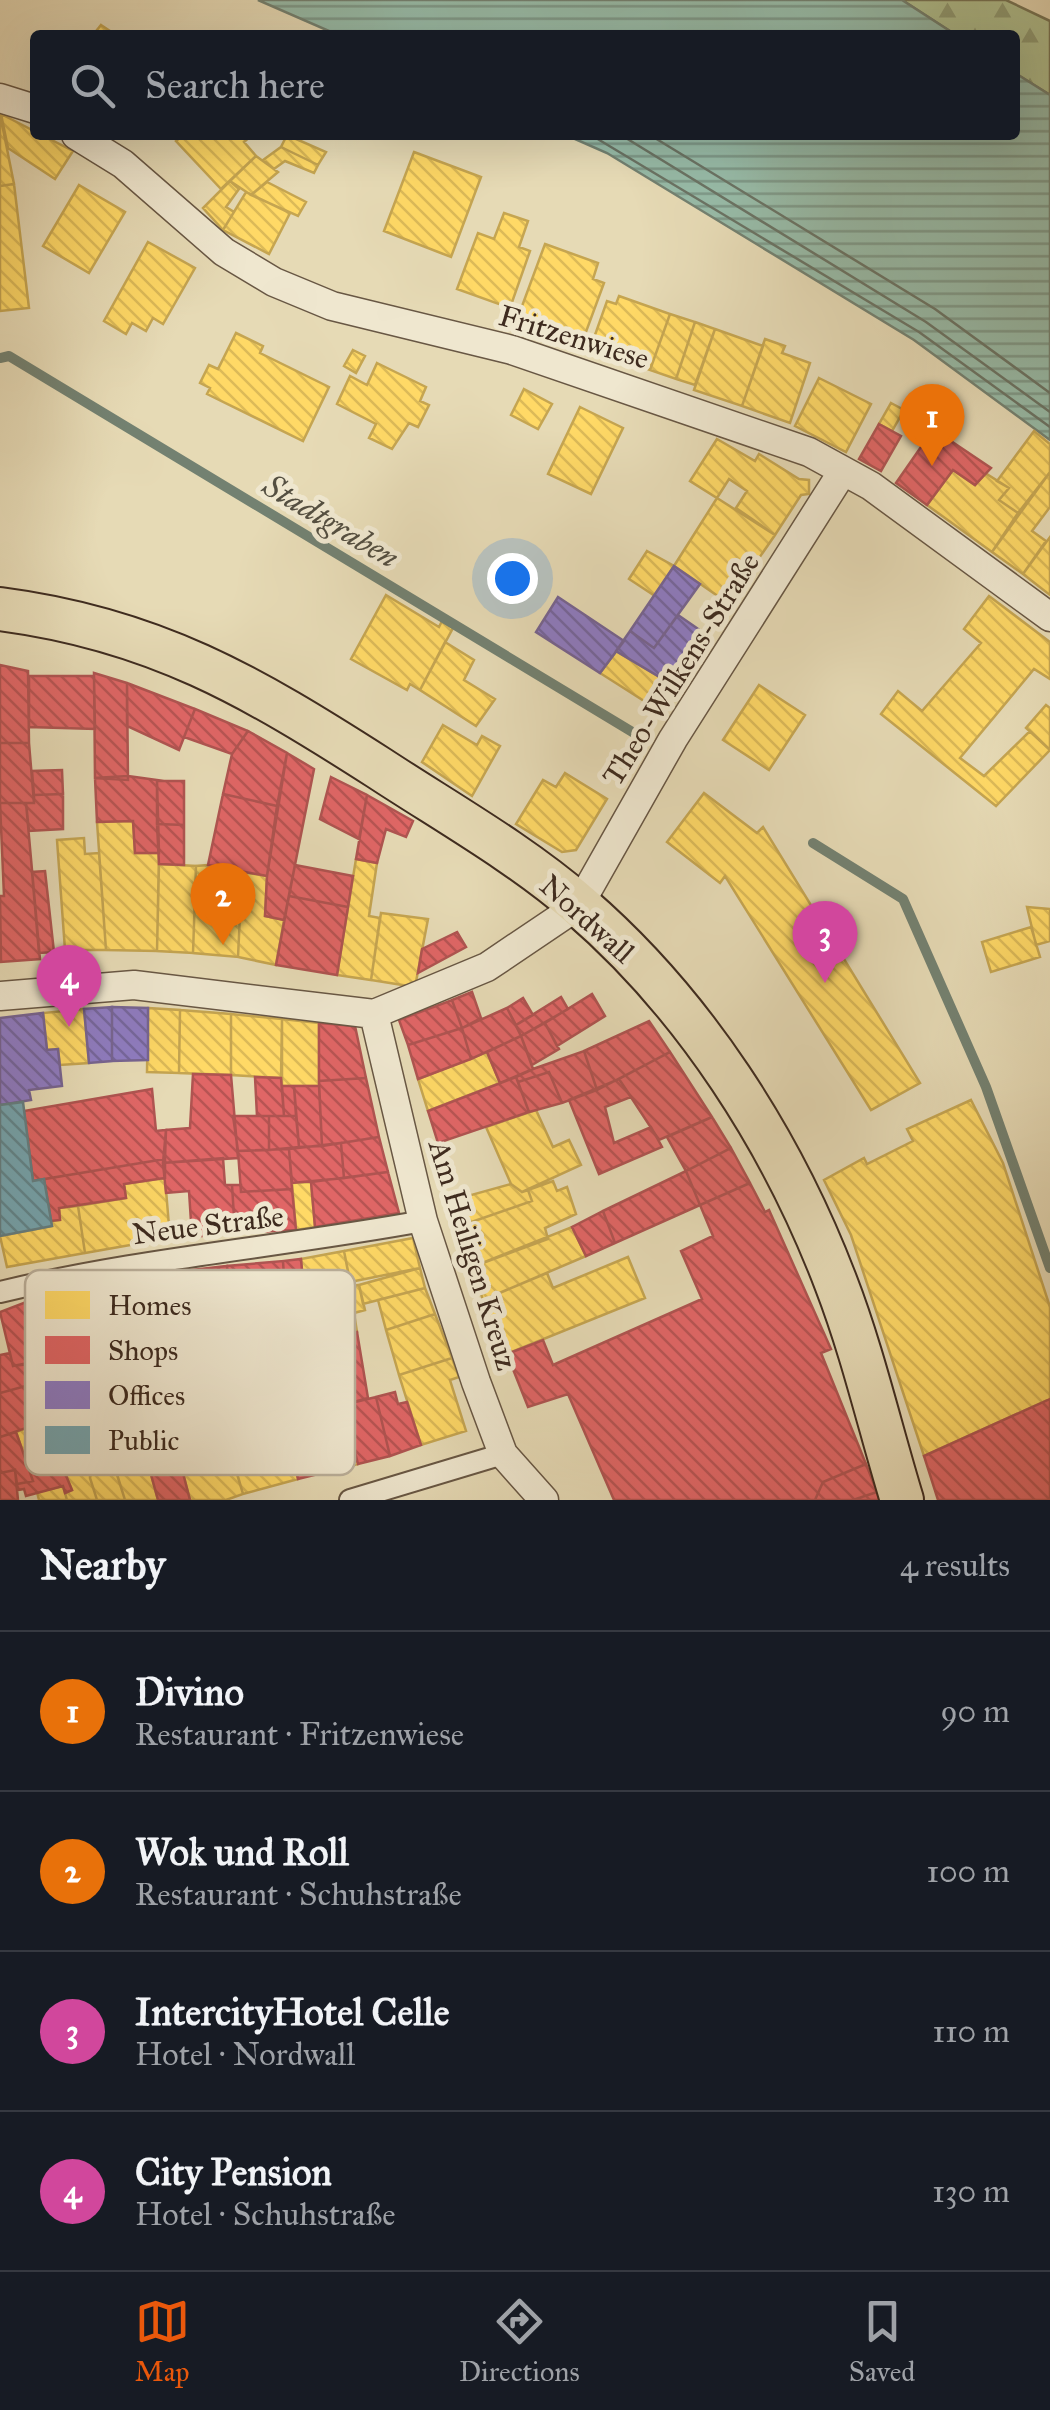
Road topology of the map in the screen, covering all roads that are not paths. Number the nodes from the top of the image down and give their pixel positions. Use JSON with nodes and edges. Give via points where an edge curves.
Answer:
{"nodes":[{"id":1,"x":0,"y":98,"type":"edge"},
{"id":2,"x":30,"y":107,"type":"edge"},
{"id":3,"x":84,"y":140,"type":"edge"},
{"id":4,"x":843,"y":471,"type":"junction"},
{"id":5,"x":0,"y":609,"type":"edge"},
{"id":6,"x":1050,"y":617,"type":"edge"},
{"id":7,"x":579,"y":905,"type":"junction"},
{"id":8,"x":0,"y":996,"type":"edge"},
{"id":9,"x":374,"y":1014,"type":"junction"},
{"id":10,"x":424,"y":1221,"type":"junction"},
{"id":11,"x":104,"y":1270,"type":"edge"},
{"id":12,"x":25,"y":1287,"type":"edge"},
{"id":13,"x":0,"y":1292,"type":"edge"},
{"id":14,"x":503,"y":1454,"type":"junction"},
{"id":15,"x":350,"y":1500,"type":"edge"},
{"id":16,"x":544,"y":1500,"type":"edge"},
{"id":17,"x":902,"y":1500,"type":"edge"}],
"edges":[{"from":1,"to":2,"type":"street"},
{"from":3,"to":4,"type":"street","name":"Fritzenwiese","via":[[123,164],[224,252],[274,282],[332,306],[512,350],[653,396]]},
{"from":4,"to":6,"type":"street","name":"Fritzenwiese"},
{"from":4,"to":7,"type":"street","name":"Theo-Wilkens-Straße","via":[[674,739]]},
{"from":5,"to":7,"type":"main road","name":"Nordwall","via":[[98,626],[235,680]]},
{"from":7,"to":9,"type":"street","via":[[487,967]]},
{"from":7,"to":17,"type":"main road","name":"Nordwall","via":[[695,1029],[786,1173],[836,1284]]},
{"from":8,"to":9,"type":"street","via":[[134,985]]},
{"from":9,"to":10,"type":"street","name":"Am Heiligen Kreuz"},
{"from":10,"to":11,"type":"street","name":"Neue Straße"},
{"from":10,"to":14,"type":"street","name":"Am Heiligen Kreuz"},
{"from":12,"to":13,"type":"street","name":"Neue Straße"},
{"from":14,"to":15,"type":"street"},
{"from":14,"to":16,"type":"street","name":"Am Heiligen Kreuz"}]}
